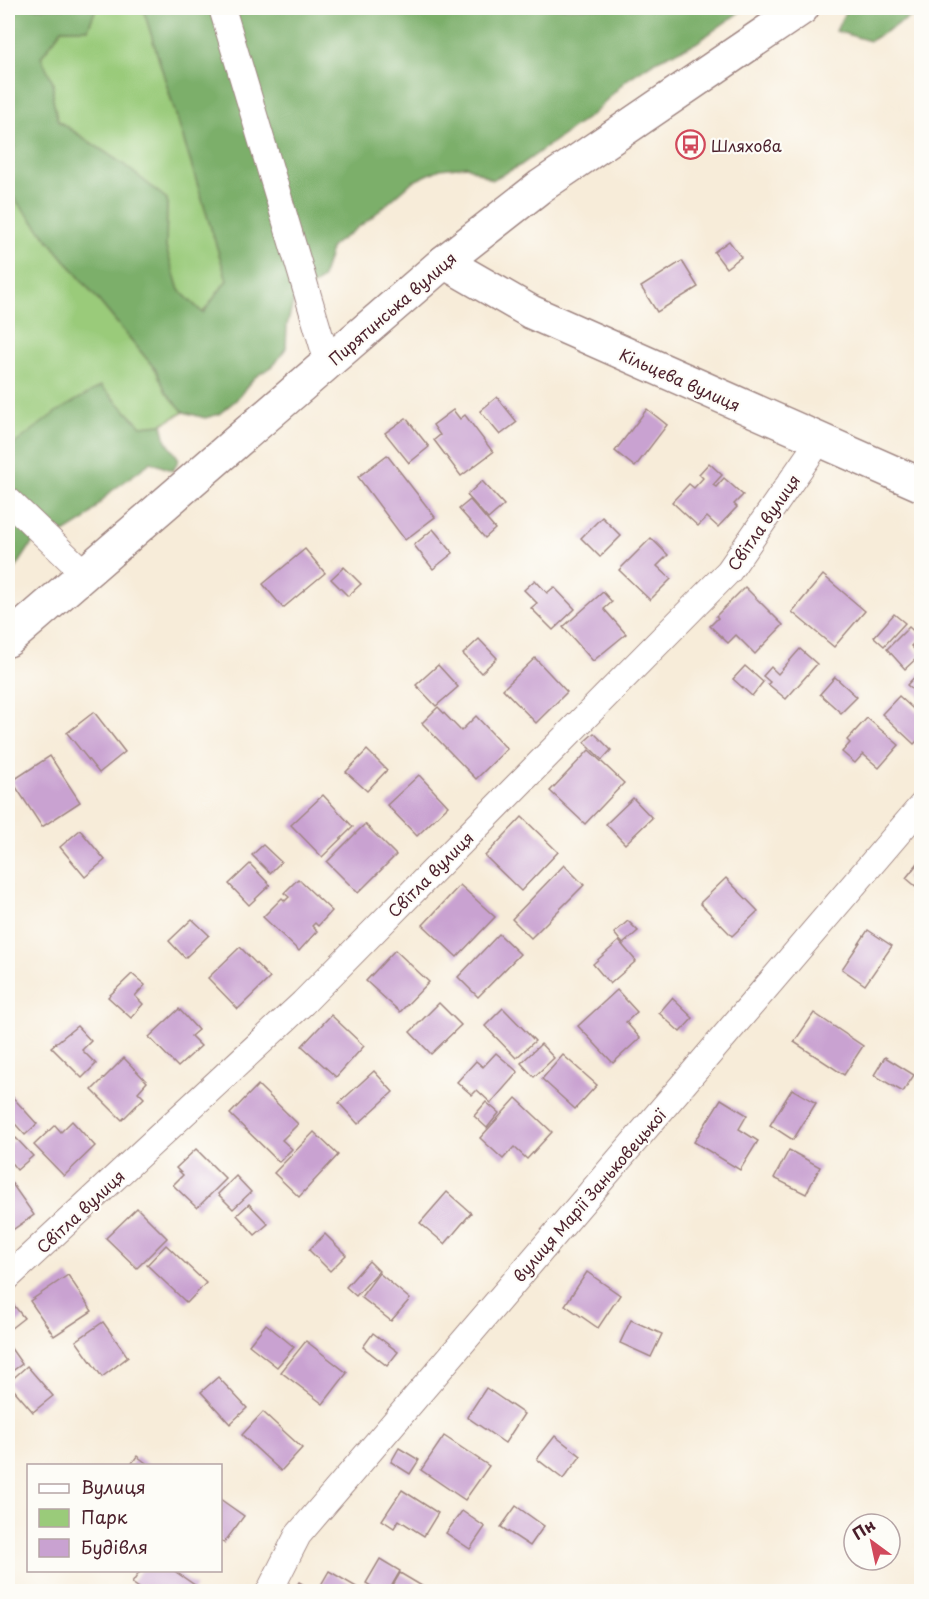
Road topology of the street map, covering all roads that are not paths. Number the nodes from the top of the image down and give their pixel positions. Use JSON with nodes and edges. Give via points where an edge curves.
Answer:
{"nodes":[{"id":1,"x":222,"y":8,"type":"edge"},
{"id":2,"x":802,"y":8,"type":"edge"},
{"id":3,"x":444,"y":262,"type":"junction"},
{"id":4,"x":328,"y":363,"type":"junction"},
{"id":5,"x":819,"y":441,"type":"junction"},
{"id":6,"x":921,"y":485,"type":"edge"},
{"id":7,"x":8,"y":500,"type":"edge"},
{"id":8,"x":84,"y":573,"type":"junction"},
{"id":9,"x":8,"y":640,"type":"edge"},
{"id":10,"x":921,"y":805,"type":"edge"},
{"id":11,"x":8,"y":1277,"type":"edge"},
{"id":12,"x":269,"y":1592,"type":"edge"}],
"edges":[{"from":1,"to":4,"type":"street"},
{"from":2,"to":3,"type":"street","name":"Пирятинська вулиця","via":[[541,186]]},
{"from":3,"to":4,"type":"street","name":"Пирятинська вулиця"},
{"from":3,"to":5,"type":"street","name":"Кільцева вулиця","via":[[531,312]]},
{"from":4,"to":8,"type":"street","name":"Пирятинська вулиця"},
{"from":5,"to":6,"type":"street","name":"Кільцева вулиця"},
{"from":5,"to":11,"type":"street","name":"Світла вулиця","via":[[729,571],[303,1003]]},
{"from":7,"to":8,"type":"street"},
{"from":8,"to":9,"type":"street","name":"Пирятинська вулиця"},
{"from":10,"to":12,"type":"street","name":"вулиця Марії Заньковецької","via":[[298,1535]]}]}
